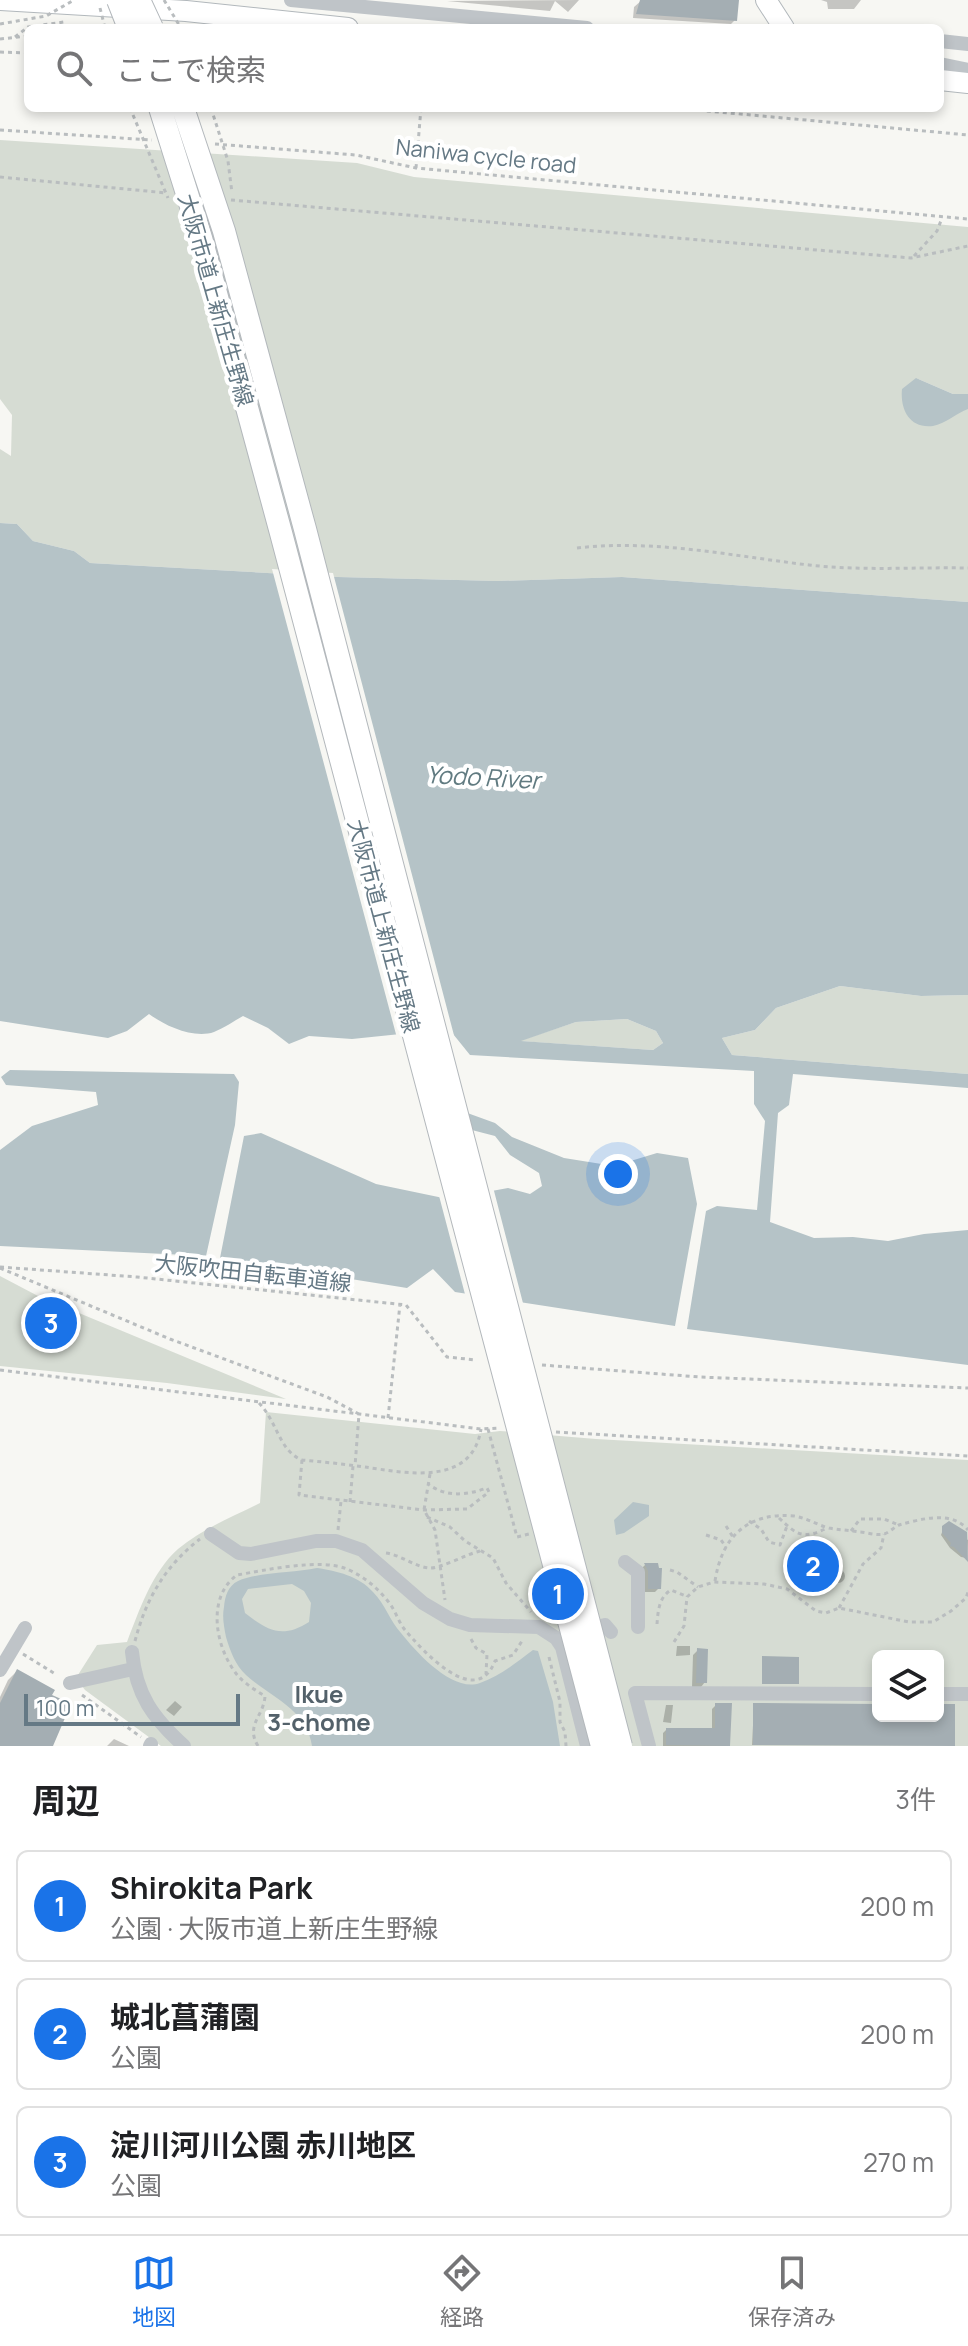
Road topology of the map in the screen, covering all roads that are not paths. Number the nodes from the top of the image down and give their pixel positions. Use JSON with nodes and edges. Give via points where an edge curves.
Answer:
{"nodes":[{"id":1,"x":0,"y":0,"type":"edge"},
{"id":2,"x":118,"y":0,"type":"edge"},
{"id":3,"x":139,"y":0,"type":"edge"},
{"id":4,"x":291,"y":0,"type":"edge"},
{"id":5,"x":766,"y":0,"type":"edge"},
{"id":6,"x":398,"y":5,"type":"edge"},
{"id":7,"x":127,"y":24,"type":"edge"},
{"id":8,"x":150,"y":24,"type":"edge"},
{"id":9,"x":310,"y":24,"type":"edge"},
{"id":10,"x":554,"y":24,"type":"edge"},
{"id":11,"x":781,"y":24,"type":"edge"},
{"id":12,"x":944,"y":41,"type":"edge"},
{"id":13,"x":968,"y":44,"type":"edge"},
{"id":14,"x":944,"y":65,"type":"edge"},
{"id":15,"x":968,"y":70,"type":"edge"},
{"id":16,"x":944,"y":80,"type":"edge"},
{"id":17,"x":968,"y":83,"type":"edge"},
{"id":18,"x":161,"y":112,"type":"edge"},
{"id":19,"x":184,"y":112,"type":"edge"},
{"id":20,"x":211,"y":1534,"type":"road end"},
{"id":21,"x":625,"y":1562,"type":"dead end"},
{"id":22,"x":638,"y":1627,"type":"dead end"},
{"id":23,"x":25,"y":1628,"type":"dead end"},
{"id":24,"x":611,"y":1632,"type":"dead end"},
{"id":25,"x":556,"y":1638,"type":"junction"},
{"id":26,"x":132,"y":1652,"type":"road end"},
{"id":27,"x":133,"y":1669,"type":"junction"},
{"id":28,"x":0,"y":1670,"type":"edge"},
{"id":29,"x":70,"y":1683,"type":"dead end"},
{"id":30,"x":872,"y":1694,"type":"edge"},
{"id":31,"x":944,"y":1694,"type":"edge"},
{"id":32,"x":968,"y":1694,"type":"edge"},
{"id":33,"x":610,"y":1742,"type":"edge"},
{"id":34,"x":184,"y":1746,"type":"edge"},
{"id":35,"x":587,"y":1746,"type":"edge"},
{"id":36,"x":649,"y":1746,"type":"edge"}],
"edges":[{"from":1,"to":9,"type":"street"},
{"from":2,"to":7,"type":"main road","bridge":true},
{"from":3,"to":8,"type":"main road","bridge":true},
{"from":4,"to":6,"type":"street"},
{"from":5,"to":11,"type":"street"},
{"from":6,"to":10,"type":"street"},
{"from":12,"to":13,"type":"street"},
{"from":14,"to":15,"type":"street"},
{"from":16,"to":17,"type":"street"},
{"from":18,"to":33,"type":"main road","name":"大阪市道上新庄生野線","bridge":true,"via":[[201,238]]},
{"from":19,"to":33,"type":"main road","name":"大阪市道上新庄生野線","bridge":true,"via":[[224,231],[305,529]]},
{"from":20,"to":25,"type":"street","via":[[239,1553],[251,1554],[336,1541],[362,1550],[423,1603],[450,1619],[470,1625],[532,1627]]},
{"from":21,"to":22,"type":"street","via":[[638,1572]]},
{"from":23,"to":28,"type":"street"},
{"from":24,"to":25,"type":"street","via":[[605,1625]]},
{"from":25,"to":35,"type":"street"},
{"from":26,"to":27,"type":"street"},
{"from":27,"to":29,"type":"street"},
{"from":27,"to":34,"type":"street","via":[[141,1695],[160,1724]]},
{"from":30,"to":36,"type":"street","via":[[635,1691]]},
{"from":31,"to":32,"type":"street"}]}
